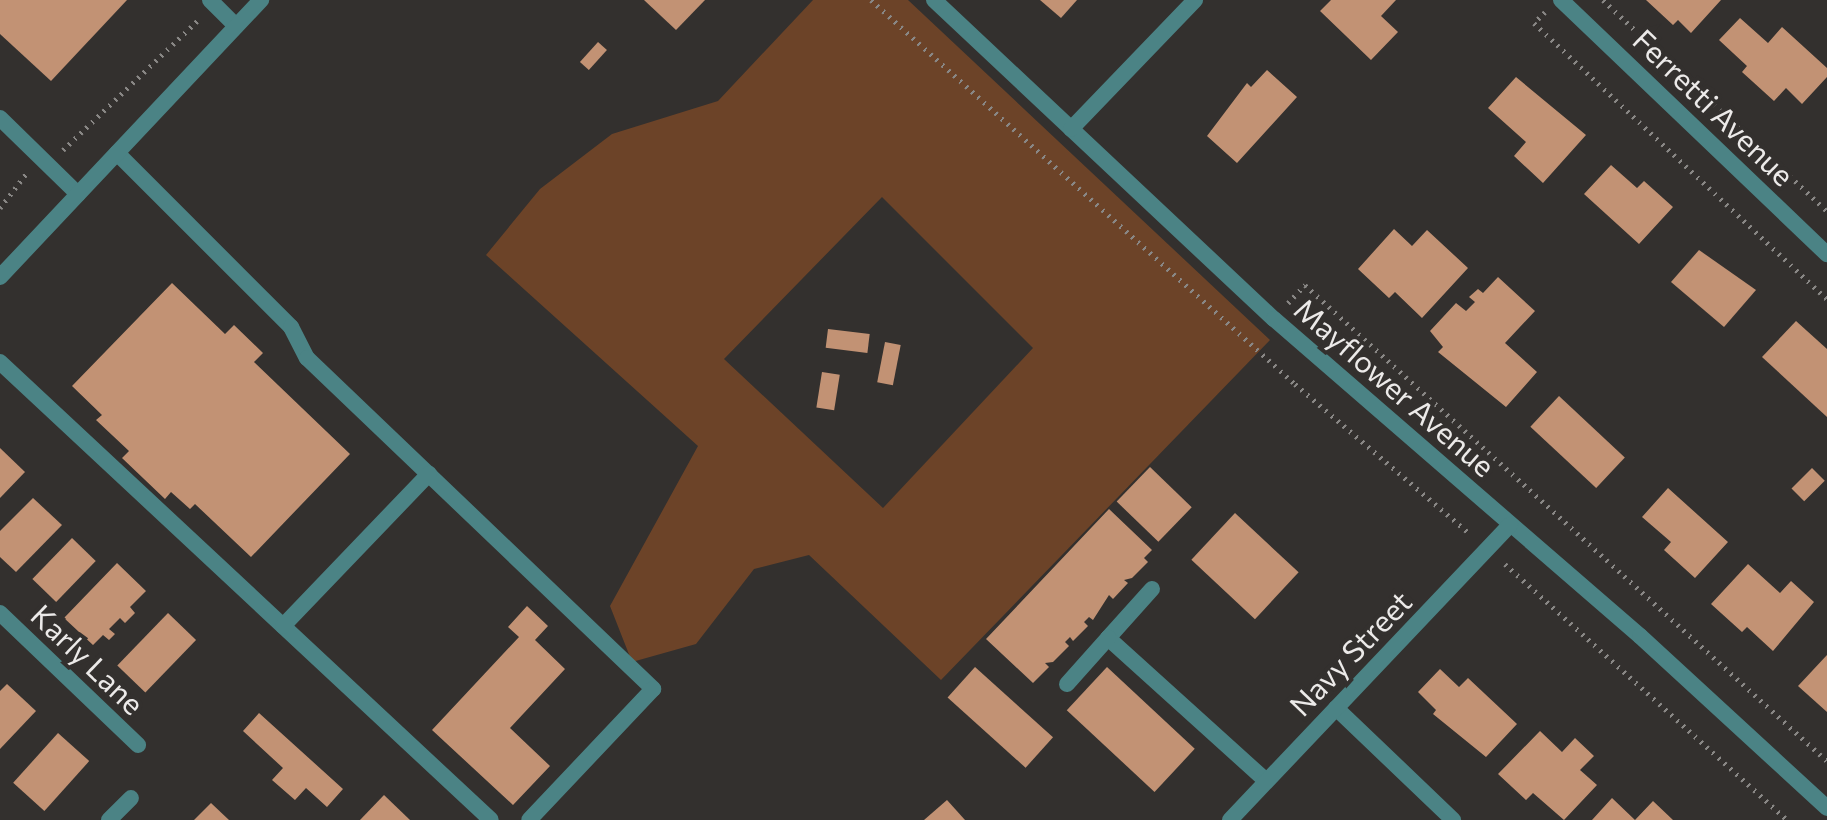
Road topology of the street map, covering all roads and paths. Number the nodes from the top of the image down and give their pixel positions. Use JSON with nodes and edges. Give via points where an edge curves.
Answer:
{"nodes":[{"id":1,"x":261,"y":0,"type":"edge"},
{"id":2,"x":871,"y":0,"type":"edge"},
{"id":3,"x":934,"y":0,"type":"edge"},
{"id":4,"x":1195,"y":0,"type":"edge"},
{"id":5,"x":1603,"y":0,"type":"edge"},
{"id":6,"x":212,"y":2,"type":"edge"},
{"id":7,"x":1555,"y":4,"type":"edge"},
{"id":8,"x":236,"y":26,"type":"junction"},
{"id":9,"x":0,"y":118,"type":"edge"},
{"id":10,"x":1071,"y":129,"type":"junction"},
{"id":11,"x":117,"y":153,"type":"junction"},
{"id":12,"x":40,"y":157,"type":"junction"},
{"id":13,"x":78,"y":194,"type":"junction"},
{"id":14,"x":0,"y":208,"type":"edge"},
{"id":15,"x":1827,"y":211,"type":"edge"},
{"id":16,"x":1827,"y":254,"type":"edge"},
{"id":17,"x":0,"y":277,"type":"edge"},
{"id":18,"x":1827,"y":299,"type":"edge"},
{"id":19,"x":1274,"y":319,"type":"junction"},
{"id":20,"x":0,"y":362,"type":"edge"},
{"id":21,"x":429,"y":474,"type":"junction"},
{"id":22,"x":1510,"y":525,"type":"junction"},
{"id":23,"x":1487,"y":549,"type":"junction"},
{"id":24,"x":1152,"y":589,"type":"dead end"},
{"id":25,"x":0,"y":613,"type":"edge"},
{"id":26,"x":283,"y":626,"type":"junction"},
{"id":27,"x":1108,"y":638,"type":"junction"},
{"id":28,"x":1067,"y":684,"type":"dead end"},
{"id":29,"x":1336,"y":708,"type":"junction"},
{"id":30,"x":138,"y":745,"type":"dead end"},
{"id":31,"x":1827,"y":761,"type":"edge"},
{"id":32,"x":1266,"y":781,"type":"junction"},
{"id":33,"x":131,"y":798,"type":"dead end"},
{"id":34,"x":1827,"y":808,"type":"edge"},
{"id":35,"x":109,"y":820,"type":"edge"},
{"id":36,"x":491,"y":820,"type":"edge"},
{"id":37,"x":529,"y":820,"type":"edge"},
{"id":38,"x":1230,"y":820,"type":"edge"},
{"id":39,"x":1453,"y":820,"type":"edge"},
{"id":40,"x":1787,"y":820,"type":"edge"}],
"edges":[{"from":1,"to":8,"type":"street"},
{"from":2,"to":23,"type":"path","via":[[1295,384]]},
{"from":3,"to":10,"type":"street","name":"Mayflower Avenue"},
{"from":4,"to":10,"type":"street"},
{"from":5,"to":15,"type":"path"},
{"from":6,"to":8,"type":"street"},
{"from":6,"to":12,"type":"path","via":[[70,147]]},
{"from":7,"to":16,"type":"street","name":"Ferretti Avenue"},
{"from":7,"to":18,"type":"path","via":[[1534,23]]},
{"from":8,"to":11,"type":"street"},
{"from":9,"to":12,"type":"street"},
{"from":10,"to":19,"type":"street","name":"Mayflower Avenue"},
{"from":11,"to":13,"type":"street"},
{"from":11,"to":21,"type":"street","via":[[291,327],[307,358]]},
{"from":12,"to":13,"type":"street"},
{"from":12,"to":14,"type":"path"},
{"from":13,"to":17,"type":"street"},
{"from":19,"to":22,"type":"street","name":"Mayflower Avenue"},
{"from":19,"to":31,"type":"path","via":[[1305,285]]},
{"from":20,"to":26,"type":"street"},
{"from":21,"to":26,"type":"street"},
{"from":21,"to":37,"type":"street","via":[[653,689]]},
{"from":22,"to":23,"type":"street","name":"Navy Street"},
{"from":22,"to":34,"type":"street","name":"Mayflower Avenue"},
{"from":23,"to":29,"type":"street","name":"Navy Street"},
{"from":23,"to":40,"type":"path","via":[[1576,623]]},
{"from":24,"to":27,"type":"street"},
{"from":25,"to":30,"type":"street","name":"Karly Lane"},
{"from":26,"to":36,"type":"street"},
{"from":27,"to":28,"type":"street"},
{"from":27,"to":32,"type":"street"},
{"from":29,"to":32,"type":"street","name":"Navy Street"},
{"from":29,"to":39,"type":"street"},
{"from":32,"to":38,"type":"street","name":"Navy Street"},
{"from":33,"to":35,"type":"street"}]}
